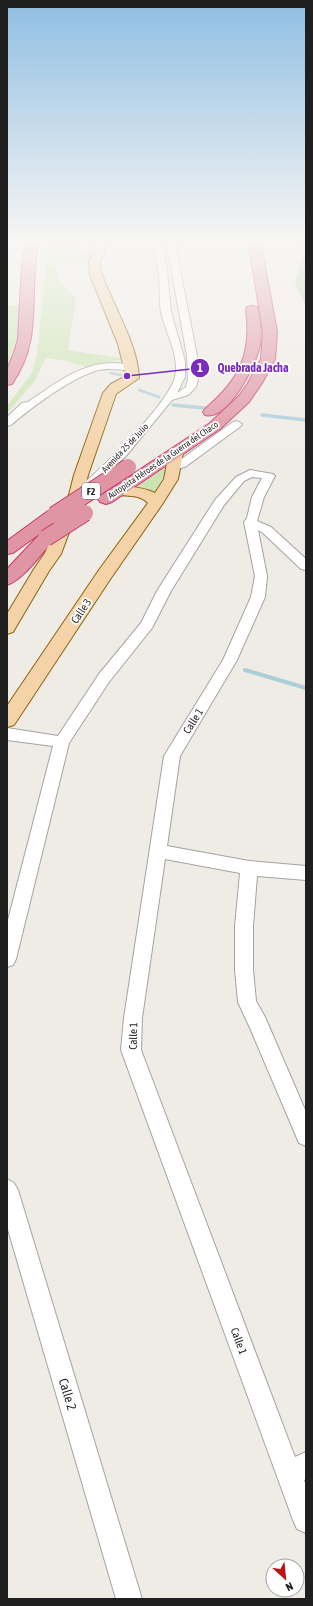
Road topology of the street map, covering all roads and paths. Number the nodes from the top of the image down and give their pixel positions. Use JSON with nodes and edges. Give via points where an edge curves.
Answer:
{"nodes":[{"id":1,"x":27,"y":314,"type":"edge"},
{"id":2,"x":112,"y":314,"type":"edge"},
{"id":3,"x":167,"y":314,"type":"edge"},
{"id":4,"x":185,"y":314,"type":"edge"},
{"id":5,"x":253,"y":314,"type":"edge"},
{"id":6,"x":267,"y":314,"type":"edge"},
{"id":7,"x":132,"y":367,"type":"junction"},
{"id":8,"x":7,"y":381,"type":"edge"},
{"id":9,"x":49,"y":387,"type":"dead end"},
{"id":10,"x":170,"y":397,"type":"junction"},
{"id":11,"x":19,"y":413,"type":"junction"},
{"id":12,"x":7,"y":423,"type":"edge"},
{"id":13,"x":237,"y":424,"type":"dead end"},
{"id":14,"x":153,"y":451,"type":"dead end"},
{"id":15,"x":174,"y":460,"type":"junction"},
{"id":16,"x":134,"y":463,"type":"dead end"},
{"id":17,"x":76,"y":495,"type":"junction"},
{"id":18,"x":112,"y":495,"type":"junction"},
{"id":19,"x":156,"y":503,"type":"junction"},
{"id":20,"x":250,"y":522,"type":"junction"},
{"id":21,"x":7,"y":549,"type":"edge"},
{"id":22,"x":306,"y":566,"type":"edge"},
{"id":23,"x":7,"y":579,"type":"edge"},
{"id":24,"x":7,"y":628,"type":"edge"},
{"id":25,"x":7,"y":720,"type":"edge"},
{"id":26,"x":7,"y":734,"type":"edge"},
{"id":27,"x":62,"y":742,"type":"junction"},
{"id":28,"x":158,"y":851,"type":"junction"},
{"id":29,"x":249,"y":868,"type":"junction"},
{"id":30,"x":306,"y":873,"type":"edge"},
{"id":31,"x":7,"y":959,"type":"edge"},
{"id":32,"x":306,"y":1136,"type":"edge"},
{"id":33,"x":7,"y":1190,"type":"edge"},
{"id":34,"x":298,"y":1469,"type":"edge"},
{"id":35,"x":306,"y":1520,"type":"edge"},
{"id":36,"x":129,"y":1599,"type":"edge"}],
"edges":[{"from":1,"to":8,"type":"highway","via":[[26,338],[20,358]]},
{"from":2,"to":7,"type":"main road"},
{"from":3,"to":10,"type":"street","name":"Avenida 25 de Julio","via":[[181,369],[179,381]]},
{"from":4,"to":10,"type":"street","name":"Avenida 25 de Julio","via":[[193,373],[191,386],[188,391],[177,397]]},
{"from":5,"to":14,"type":"highway","name":"Autopista Héroes de la Guerra del Chaco","via":[[255,332],[253,349],[239,381],[213,410]]},
{"from":6,"to":15,"type":"highway","name":"Autopista Héroes de la Guerra del Chaco","number":"F2","via":[[270,332],[268,359],[255,383],[244,399]]},
{"from":7,"to":11,"type":"street","via":[[92,369],[62,384]]},
{"from":7,"to":17,"type":"main road","via":[[133,378],[110,393]]},
{"from":9,"to":11,"type":"street"},
{"from":10,"to":17,"type":"street","name":"Avenida 25 de Julio","via":[[93,483]]},
{"from":11,"to":12,"type":"street"},
{"from":13,"to":15,"type":"street","via":[[193,454],[181,466]]},
{"from":15,"to":18,"type":"highway","name":"Autopista Héroes de la Guerra del Chaco","number":"F2"},
{"from":15,"to":19,"type":"main road","name":"Calle 3","via":[[171,479]]},
{"from":16,"to":21,"type":"highway","name":"Autopista Héroes de la Guerra del Chaco","number":"F2","bridge":true},
{"from":17,"to":24,"type":"main road","via":[[53,554]]},
{"from":18,"to":19,"type":"main road","via":[[130,491],[145,494]]},
{"from":18,"to":23,"type":"highway","name":"Autopista Héroes de la Guerra del Chaco","number":"F2","bridge":true,"via":[[46,538]]},
{"from":19,"to":25,"type":"main road","name":"Calle 3"},
{"from":20,"to":22,"type":"street","via":[[267,530]]},
{"from":20,"to":27,"type":"street","name":"Calle 1","via":[[258,497],[269,476],[250,473],[240,479],[219,503],[164,591],[147,625],[104,678]]},
{"from":20,"to":28,"type":"street","name":"Calle 1","via":[[261,584],[258,597],[230,660],[172,756]]},
{"from":26,"to":27,"type":"street"},
{"from":27,"to":31,"type":"street","name":"Calle 1"},
{"from":28,"to":29,"type":"street"},
{"from":28,"to":34,"type":"street","name":"Calle 1","via":[[133,1018],[131,1050]]},
{"from":29,"to":30,"type":"street"},
{"from":29,"to":32,"type":"street","via":[[244,926],[247,1002]]},
{"from":33,"to":36,"type":"street","name":"Calle 2"},
{"from":34,"to":35,"type":"street","name":"Calle 1"}]}
